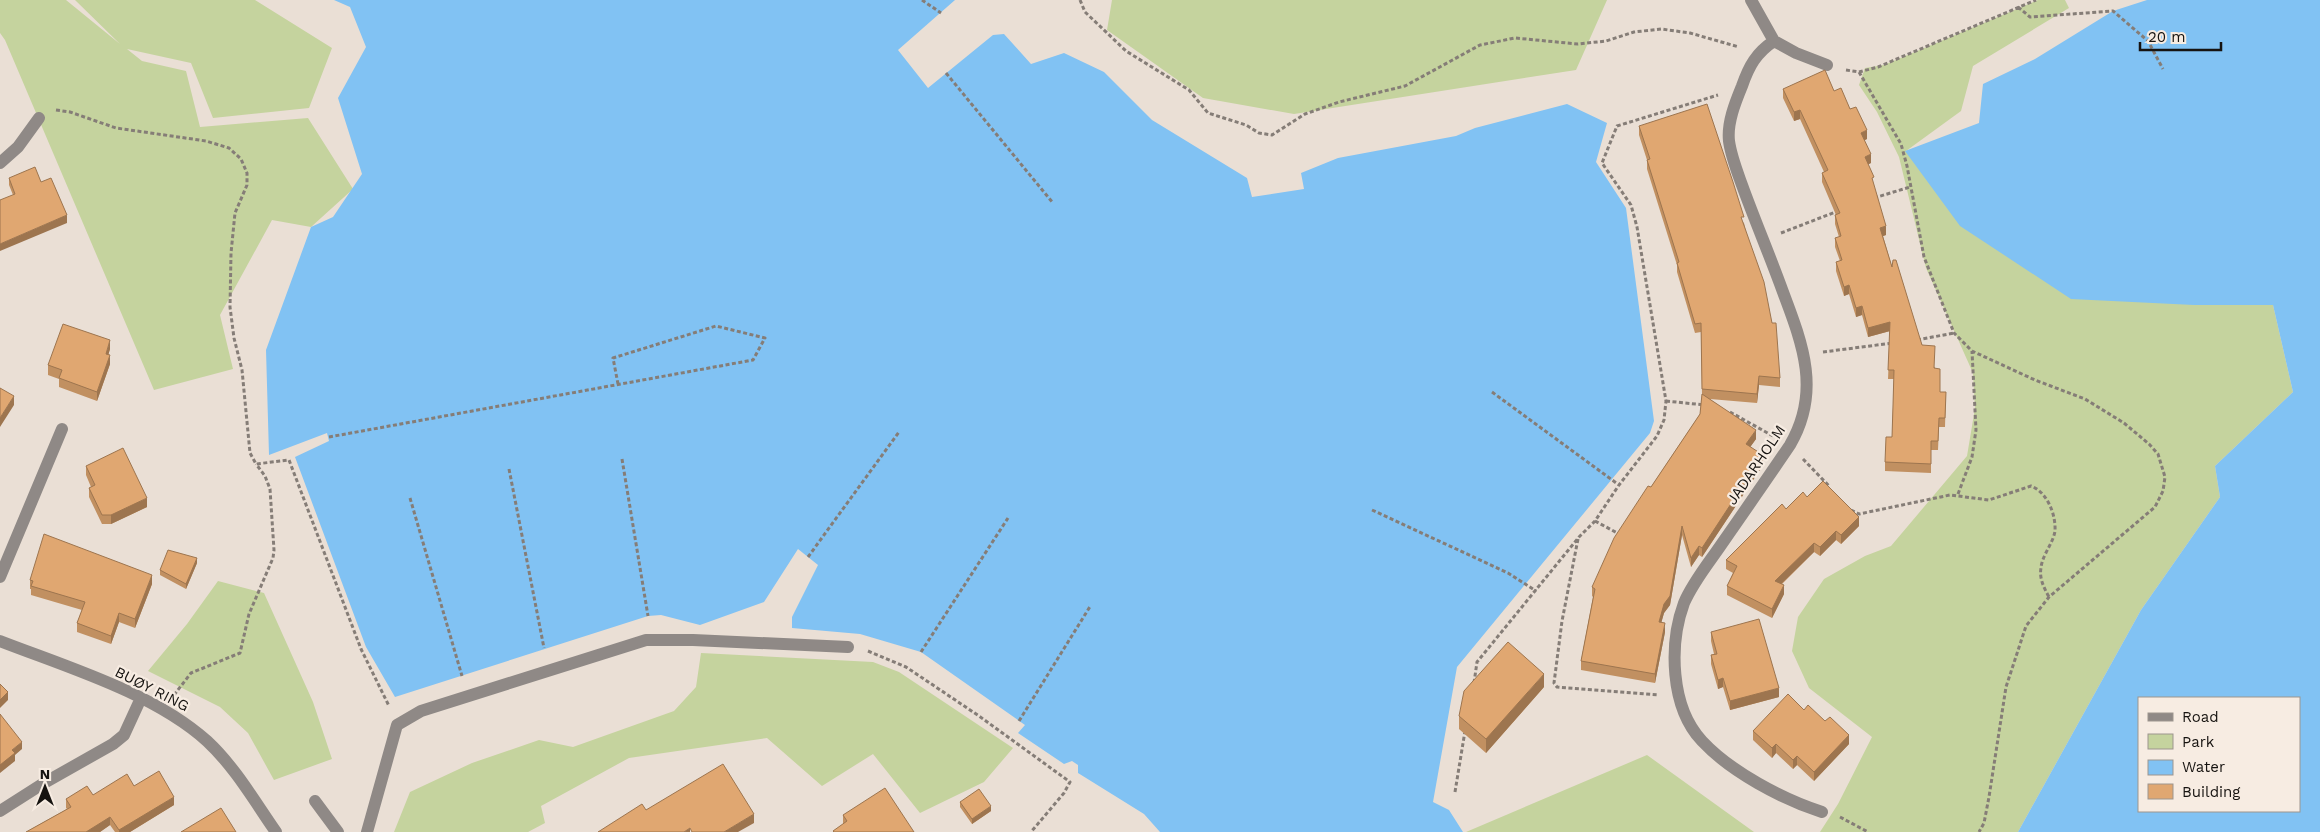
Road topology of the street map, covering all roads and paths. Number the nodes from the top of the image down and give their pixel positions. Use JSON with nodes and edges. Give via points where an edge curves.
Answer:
{"nodes":[{"id":1,"x":922,"y":0,"type":"edge"},
{"id":2,"x":1080,"y":0,"type":"edge"},
{"id":3,"x":1752,"y":0,"type":"edge"},
{"id":4,"x":2036,"y":0,"type":"edge"},
{"id":5,"x":2018,"y":6,"type":"junction"},
{"id":6,"x":941,"y":13,"type":"dead end"},
{"id":7,"x":1774,"y":41,"type":"junction"},
{"id":8,"x":1758,"y":53,"type":"junction"},
{"id":9,"x":1827,"y":65,"type":"joint"},
{"id":10,"x":2163,"y":69,"type":"dead end"},
{"id":11,"x":1859,"y":72,"type":"junction"},
{"id":12,"x":946,"y":73,"type":"dead end"},
{"id":13,"x":1740,"y":89,"type":"junction"},
{"id":14,"x":39,"y":118,"type":"joint"},
{"id":15,"x":0,"y":163,"type":"edge"},
{"id":16,"x":1910,"y":187,"type":"junction"},
{"id":17,"x":1865,"y":201,"type":"edge"},
{"id":18,"x":1053,"y":203,"type":"dead end"},
{"id":19,"x":1839,"y":210,"type":"edge"},
{"id":20,"x":1764,"y":240,"type":"junction"},
{"id":21,"x":1954,"y":333,"type":"junction"},
{"id":22,"x":1908,"y":341,"type":"edge"},
{"id":23,"x":1899,"y":342,"type":"edge"},
{"id":24,"x":1843,"y":349,"type":"dead end"},
{"id":25,"x":1972,"y":351,"type":"junction"},
{"id":26,"x":618,"y":384,"type":"junction"},
{"id":27,"x":1492,"y":392,"type":"dead end"},
{"id":28,"x":1666,"y":401,"type":"junction"},
{"id":29,"x":1709,"y":406,"type":"edge"},
{"id":30,"x":1722,"y":409,"type":"edge"},
{"id":31,"x":62,"y":429,"type":"dead end"},
{"id":32,"x":899,"y":432,"type":"dead end"},
{"id":33,"x":329,"y":437,"type":"dead end"},
{"id":34,"x":1790,"y":445,"type":"junction"},
{"id":35,"x":622,"y":459,"type":"dead end"},
{"id":36,"x":256,"y":464,"type":"junction"},
{"id":37,"x":509,"y":469,"type":"dead end"},
{"id":38,"x":1619,"y":485,"type":"junction"},
{"id":39,"x":1834,"y":492,"type":"edge"},
{"id":40,"x":1958,"y":494,"type":"junction"},
{"id":41,"x":410,"y":498,"type":"dead end"},
{"id":42,"x":1846,"y":504,"type":"edge"},
{"id":43,"x":1372,"y":510,"type":"dead end"},
{"id":44,"x":1008,"y":518,"type":"dead end"},
{"id":45,"x":1595,"y":520,"type":"junction"},
{"id":46,"x":1579,"y":537,"type":"junction"},
{"id":47,"x":1627,"y":539,"type":"edge"},
{"id":48,"x":808,"y":557,"type":"dead end"},
{"id":49,"x":0,"y":577,"type":"edge"},
{"id":50,"x":1536,"y":591,"type":"junction"},
{"id":51,"x":2048,"y":597,"type":"junction"},
{"id":52,"x":1091,"y":605,"type":"dead end"},
{"id":53,"x":648,"y":616,"type":"dead end"},
{"id":54,"x":0,"y":641,"type":"edge"},
{"id":55,"x":848,"y":647,"type":"joint"},
{"id":56,"x":544,"y":648,"type":"dead end"},
{"id":57,"x":921,"y":652,"type":"dead end"},
{"id":58,"x":462,"y":676,"type":"dead end"},
{"id":59,"x":178,"y":690,"type":"dead end"},
{"id":60,"x":1472,"y":691,"type":"edge"},
{"id":61,"x":1680,"y":695,"type":"junction"},
{"id":62,"x":141,"y":698,"type":"junction"},
{"id":63,"x":1019,"y":721,"type":"dead end"},
{"id":64,"x":397,"y":725,"type":"junction"},
{"id":65,"x":1465,"y":730,"type":"edge"},
{"id":66,"x":1455,"y":792,"type":"dead end"},
{"id":67,"x":315,"y":801,"type":"dead end"},
{"id":68,"x":0,"y":811,"type":"edge"},
{"id":69,"x":1822,"y":812,"type":"joint"},
{"id":70,"x":276,"y":832,"type":"edge"},
{"id":71,"x":338,"y":832,"type":"edge"},
{"id":72,"x":367,"y":832,"type":"edge"},
{"id":73,"x":1031,"y":832,"type":"edge"},
{"id":74,"x":1868,"y":832,"type":"edge"},
{"id":75,"x":1980,"y":832,"type":"edge"}],
"edges":[{"from":1,"to":6,"type":"path"},
{"from":2,"to":8,"type":"path","via":[[1085,12],[1126,51],[1189,90],[1208,113],[1272,135],[1305,114],[1405,86],[1480,45],[1515,38],[1578,44],[1661,29],[1690,33]]},
{"from":3,"to":7,"type":"street"},
{"from":4,"to":5,"type":"path"},
{"from":5,"to":10,"type":"path","via":[[2030,17],[2113,11],[2148,41]]},
{"from":5,"to":11,"type":"path","via":[[1886,64]]},
{"from":7,"to":8,"type":"street","name":"JADARHOLM"},
{"from":7,"to":9,"type":"street"},
{"from":8,"to":13,"type":"street","name":"JADARHOLM"},
{"from":9,"to":11,"type":"path"},
{"from":11,"to":16,"type":"path","via":[[1901,144]]},
{"from":12,"to":18,"type":"path"},
{"from":13,"to":20,"type":"street","name":"JADARHOLM","via":[[1729,141]]},
{"from":13,"to":28,"type":"path","via":[[1616,126],[1602,163],[1631,205],[1638,227]]},
{"from":14,"to":15,"type":"street","via":[[13,152]]},
{"from":14,"to":36,"type":"path","via":[[52,110],[63,110],[116,128],[206,141],[230,148],[241,159],[247,185],[235,213],[230,307],[242,370],[250,453]]},
{"from":16,"to":17,"type":"path"},
{"from":16,"to":21,"type":"path","via":[[1924,257]]},
{"from":19,"to":20,"type":"path"},
{"from":20,"to":34,"type":"street","name":"JADARHOLM","via":[[1805,354],[1805,406],[1800,427]]},
{"from":21,"to":22,"type":"path"},
{"from":21,"to":25,"type":"path"},
{"from":23,"to":24,"type":"path"},
{"from":25,"to":40,"type":"path","via":[[1976,430],[1972,457]]},
{"from":25,"to":51,"type":"path","via":[[2085,399],[2124,423],[2149,444],[2163,465],[2163,490],[2155,507]]},
{"from":26,"to":26,"type":"path","via":[[754,360],[764,338],[716,326],[613,358]]},
{"from":26,"to":33,"type":"path"},
{"from":27,"to":38,"type":"path"},
{"from":28,"to":29,"type":"path"},
{"from":28,"to":38,"type":"path","via":[[1664,420],[1657,436]]},
{"from":30,"to":34,"type":"path"},
{"from":31,"to":49,"type":"street"},
{"from":32,"to":48,"type":"path"},
{"from":34,"to":39,"type":"path"},
{"from":34,"to":61,"type":"street","name":"JADARHOLM","via":[[1699,577],[1685,603],[1676,629],[1675,654]]},
{"from":35,"to":53,"type":"path"},
{"from":36,"to":59,"type":"path","via":[[270,489],[274,550],[249,614],[243,646],[240,653],[228,660],[191,673]]},
{"from":36,"to":64,"type":"path","via":[[289,460],[361,649]]},
{"from":37,"to":56,"type":"path"},
{"from":38,"to":45,"type":"path"},
{"from":40,"to":42,"type":"path","via":[[1859,514]]},
{"from":40,"to":51,"type":"path","via":[[1989,500],[2031,486],[2043,493],[2055,531],[2040,570]]},
{"from":41,"to":58,"type":"path"},
{"from":43,"to":50,"type":"path","via":[[1508,573]]},
{"from":44,"to":57,"type":"path"},
{"from":45,"to":46,"type":"path"},
{"from":45,"to":47,"type":"path"},
{"from":46,"to":50,"type":"path"},
{"from":46,"to":61,"type":"path","via":[[1562,621],[1554,683],[1557,687],[1591,691]]},
{"from":50,"to":60,"type":"path","via":[[1477,662]]},
{"from":51,"to":75,"type":"path","via":[[2026,626],[2012,666]]},
{"from":52,"to":63,"type":"path"},
{"from":54,"to":62,"type":"street","name":"BUØY RING"},
{"from":55,"to":64,"type":"street","via":[[646,640],[421,711]]},
{"from":55,"to":73,"type":"path","via":[[884,656],[906,668],[1070,782]]},
{"from":61,"to":69,"type":"street","name":"JADARHOLM","via":[[1691,726],[1715,753],[1797,804]]},
{"from":62,"to":68,"type":"street","via":[[124,735],[113,744]]},
{"from":62,"to":70,"type":"street","name":"BUØY RING","via":[[181,721],[208,742],[244,785]]},
{"from":64,"to":72,"type":"street"},
{"from":65,"to":66,"type":"path"},
{"from":67,"to":71,"type":"street"},
{"from":69,"to":74,"type":"path","via":[[1846,819]]}]}
